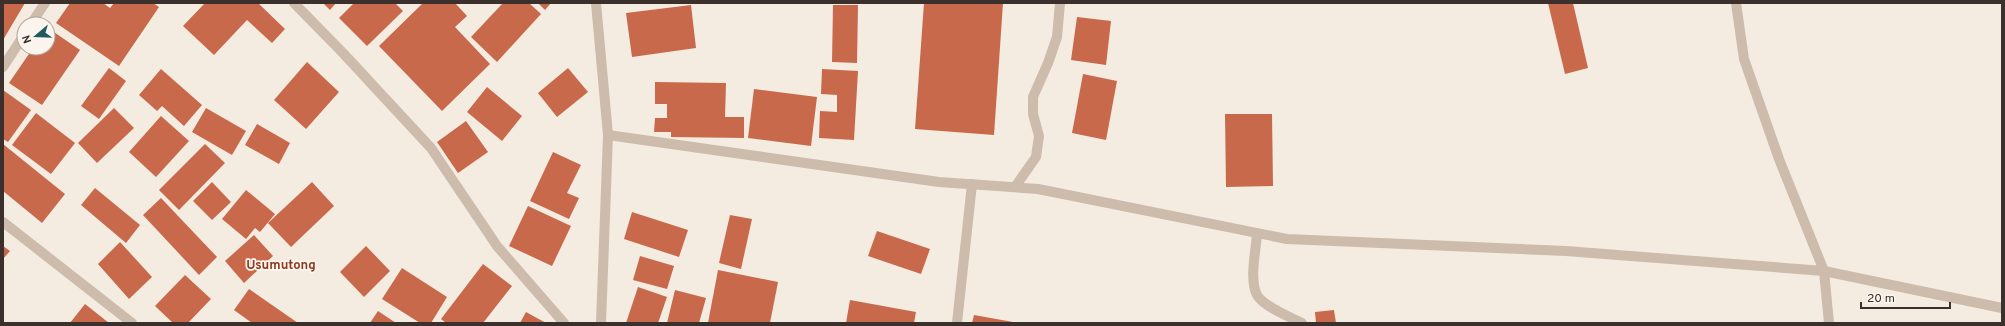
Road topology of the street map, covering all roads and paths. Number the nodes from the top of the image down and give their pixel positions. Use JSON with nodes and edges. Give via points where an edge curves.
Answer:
{"nodes":[{"id":1,"x":45,"y":3,"type":"edge"},
{"id":2,"x":294,"y":3,"type":"edge"},
{"id":3,"x":596,"y":3,"type":"edge"},
{"id":4,"x":1060,"y":3,"type":"edge"},
{"id":5,"x":1736,"y":3,"type":"edge"},
{"id":6,"x":36,"y":16,"type":"edge"},
{"id":7,"x":16,"y":47,"type":"edge"},
{"id":8,"x":3,"y":67,"type":"edge"},
{"id":9,"x":608,"y":135,"type":"junction"},
{"id":10,"x":972,"y":184,"type":"junction"},
{"id":11,"x":1015,"y":187,"type":"junction"},
{"id":12,"x":3,"y":222,"type":"edge"},
{"id":13,"x":1257,"y":234,"type":"junction"},
{"id":14,"x":1824,"y":271,"type":"junction"},
{"id":15,"x":2002,"y":308,"type":"edge"},
{"id":16,"x":132,"y":323,"type":"edge"},
{"id":17,"x":564,"y":323,"type":"edge"},
{"id":18,"x":601,"y":323,"type":"edge"},
{"id":19,"x":957,"y":323,"type":"edge"},
{"id":20,"x":1302,"y":323,"type":"edge"},
{"id":21,"x":1829,"y":323,"type":"edge"}],
"edges":[{"from":1,"to":6,"type":"street"},
{"from":2,"to":17,"type":"street","via":[[431,148],[497,246]]},
{"from":3,"to":9,"type":"street"},
{"from":4,"to":11,"type":"street","via":[[1057,37],[1033,97],[1033,114],[1038,136],[1036,157]]},
{"from":5,"to":14,"type":"street","via":[[1744,59],[1779,159]]},
{"from":7,"to":8,"type":"street"},
{"from":9,"to":10,"type":"street","via":[[939,182]]},
{"from":9,"to":18,"type":"street"},
{"from":10,"to":11,"type":"street"},
{"from":10,"to":19,"type":"street"},
{"from":11,"to":13,"type":"street","via":[[1038,189]]},
{"from":12,"to":16,"type":"street"},
{"from":13,"to":14,"type":"street","via":[[1287,240],[1566,250]]},
{"from":13,"to":20,"type":"street","via":[[1253,275],[1257,296],[1273,308]]},
{"from":14,"to":15,"type":"street"},
{"from":14,"to":21,"type":"street"}]}
